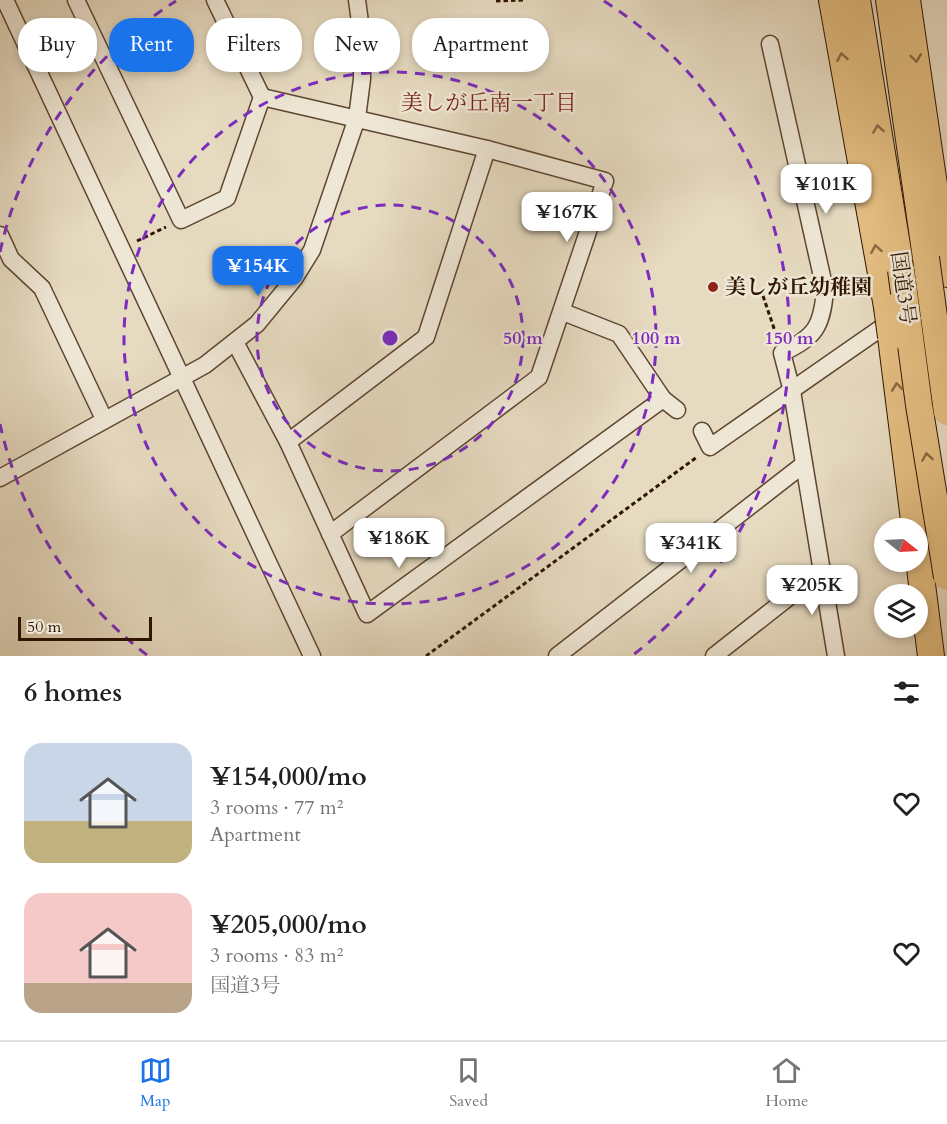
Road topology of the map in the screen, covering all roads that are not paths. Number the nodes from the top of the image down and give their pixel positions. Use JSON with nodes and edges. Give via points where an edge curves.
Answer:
{"nodes":[{"id":1,"x":5,"y":0,"type":"edge"},
{"id":2,"x":76,"y":0,"type":"edge"},
{"id":3,"x":215,"y":0,"type":"edge"},
{"id":4,"x":357,"y":0,"type":"edge"},
{"id":5,"x":832,"y":0,"type":"edge"},
{"id":6,"x":857,"y":0,"type":"edge"},
{"id":7,"x":889,"y":0,"type":"edge"},
{"id":8,"x":907,"y":0,"type":"edge"},
{"id":9,"x":770,"y":44,"type":"dead end"},
{"id":10,"x":262,"y":97,"type":"junction"},
{"id":11,"x":357,"y":118,"type":"junction"},
{"id":12,"x":487,"y":149,"type":"junction"},
{"id":13,"x":0,"y":235,"type":"edge"},
{"id":14,"x":941,"y":268,"type":"edge"},
{"id":15,"x":563,"y":312,"type":"junction"},
{"id":16,"x":235,"y":342,"type":"junction"},
{"id":17,"x":181,"y":378,"type":"junction"},
{"id":18,"x":792,"y":391,"type":"junction"},
{"id":19,"x":663,"y":399,"type":"junction"},
{"id":20,"x":677,"y":410,"type":"dead end"},
{"id":21,"x":947,"y":412,"type":"edge"},
{"id":22,"x":104,"y":419,"type":"junction"},
{"id":23,"x":702,"y":431,"type":"dead end"},
{"id":24,"x":288,"y":442,"type":"junction"},
{"id":25,"x":804,"y":464,"type":"junction"},
{"id":26,"x":0,"y":478,"type":"edge"},
{"id":27,"x":914,"y":518,"type":"edge"},
{"id":28,"x":330,"y":534,"type":"junction"},
{"id":29,"x":822,"y":571,"type":"junction"},
{"id":30,"x":920,"y":572,"type":"edge"},
{"id":31,"x":947,"y":577,"type":"edge"},
{"id":32,"x":312,"y":656,"type":"edge"},
{"id":33,"x":557,"y":656,"type":"edge"},
{"id":34,"x":714,"y":656,"type":"edge"},
{"id":35,"x":836,"y":656,"type":"edge"},
{"id":36,"x":931,"y":656,"type":"edge"}],
"edges":[{"from":1,"to":17,"type":"street"},
{"from":2,"to":10,"type":"street","via":[[181,220],[227,198]]},
{"from":3,"to":10,"type":"street"},
{"from":4,"to":11,"type":"street","via":[[362,37]]},
{"from":27,"to":5,"type":"highway","one_way":true,"bridge":true,"via":[[891,337]]},
{"from":31,"to":6,"type":"highway","name":"国道3号","one_way":true,"bridge":true},
{"from":7,"to":14,"type":"highway","name":"国道3号"},
{"from":8,"to":14,"type":"highway","one_way":true},
{"from":9,"to":18,"type":"street","via":[[825,290],[823,313],[816,328],[803,343],[782,353]]},
{"from":10,"to":11,"type":"street"},
{"from":11,"to":12,"type":"street"},
{"from":11,"to":16,"type":"street","via":[[312,250],[280,298]]},
{"from":12,"to":15,"type":"street","via":[[605,181]]},
{"from":12,"to":24,"type":"street","via":[[426,337]]},
{"from":13,"to":22,"type":"street","via":[[11,259],[42,288]]},
{"from":14,"to":18,"type":"street"},
{"from":14,"to":21,"type":"highway","name":"国道3号","bridge":true},
{"from":15,"to":19,"type":"street","via":[[618,334]]},
{"from":15,"to":28,"type":"street","via":[[539,377]]},
{"from":16,"to":17,"type":"street"},
{"from":16,"to":24,"type":"street"},
{"from":17,"to":22,"type":"street"},
{"from":17,"to":32,"type":"street"},
{"from":18,"to":23,"type":"street","via":[[710,447]]},
{"from":18,"to":25,"type":"street"},
{"from":19,"to":20,"type":"street"},
{"from":19,"to":28,"type":"street","via":[[367,614]]},
{"from":22,"to":26,"type":"street"},
{"from":24,"to":28,"type":"street"},
{"from":25,"to":29,"type":"street"},
{"from":25,"to":33,"type":"street"},
{"from":29,"to":34,"type":"street"},
{"from":29,"to":35,"type":"street"},
{"from":30,"to":36,"type":"highway"}]}
